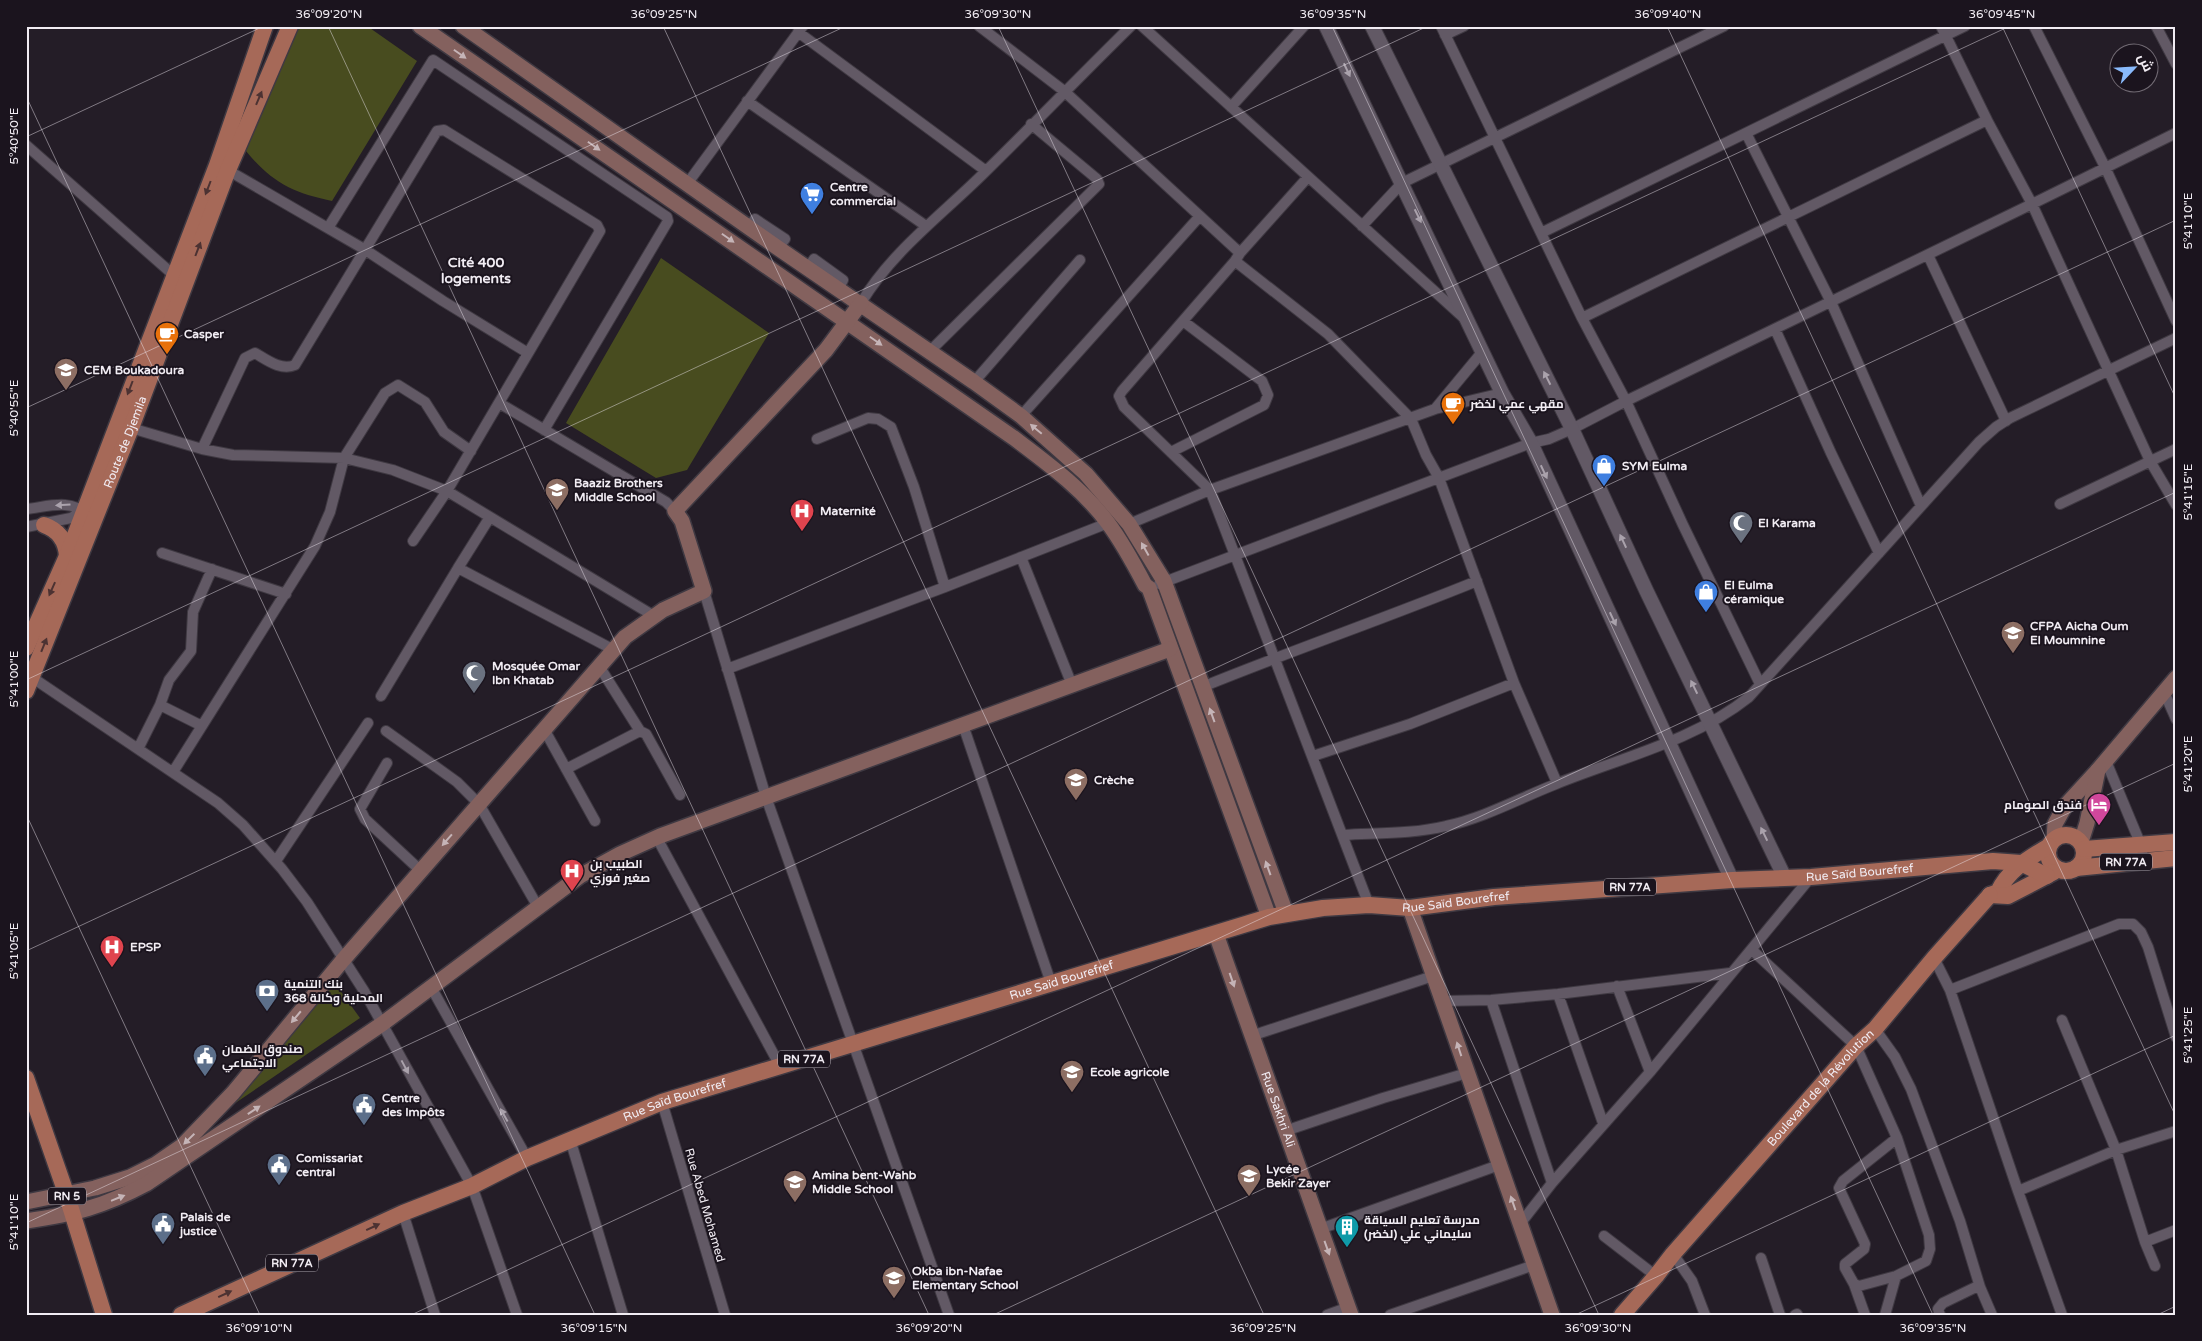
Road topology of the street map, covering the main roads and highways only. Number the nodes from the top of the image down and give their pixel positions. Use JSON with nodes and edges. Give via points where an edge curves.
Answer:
{"nodes":[{"id":1,"x":265,"y":26,"type":"edge"},
{"id":2,"x":290,"y":26,"type":"edge"},
{"id":3,"x":420,"y":26,"type":"edge"},
{"id":4,"x":463,"y":26,"type":"edge"},
{"id":5,"x":222,"y":168,"type":"junction"},
{"id":6,"x":179,"y":279,"type":"junction"},
{"id":7,"x":861,"y":303,"type":"junction"},
{"id":8,"x":847,"y":321,"type":"junction"},
{"id":9,"x":88,"y":516,"type":"junction"},
{"id":10,"x":44,"y":525,"type":"road end"},
{"id":11,"x":67,"y":556,"type":"junction"},
{"id":12,"x":26,"y":648,"type":"edge"},
{"id":13,"x":1170,"y":649,"type":"junction"},
{"id":14,"x":2176,"y":678,"type":"edge"},
{"id":15,"x":28,"y":680,"type":"edge"},
{"id":16,"x":2102,"y":766,"type":"junction"},
{"id":17,"x":2176,"y":842,"type":"edge"},
{"id":18,"x":2051,"y":843,"type":"junction"},
{"id":19,"x":2082,"y":845,"type":"junction"},
{"id":20,"x":2176,"y":858,"type":"edge"},
{"id":21,"x":2021,"y":863,"type":"junction"},
{"id":22,"x":2076,"y":868,"type":"junction"},
{"id":23,"x":2052,"y":872,"type":"junction"},
{"id":24,"x":1990,"y":895,"type":"junction"},
{"id":25,"x":1410,"y":908,"type":"junction"},
{"id":26,"x":1286,"y":913,"type":"junction"},
{"id":27,"x":1269,"y":917,"type":"junction"},
{"id":28,"x":1216,"y":934,"type":"junction"},
{"id":29,"x":26,"y":1078,"type":"edge"},
{"id":30,"x":66,"y":1194,"type":"junction"},
{"id":31,"x":26,"y":1202,"type":"edge"},
{"id":32,"x":72,"y":1214,"type":"junction"},
{"id":33,"x":26,"y":1221,"type":"edge"},
{"id":34,"x":1350,"y":1311,"type":"edge"},
{"id":35,"x":104,"y":1315,"type":"edge"},
{"id":36,"x":180,"y":1315,"type":"edge"},
{"id":37,"x":1552,"y":1315,"type":"edge"},
{"id":38,"x":1622,"y":1315,"type":"edge"}],
"edges":[{"from":1,"to":5,"type":"main road","name":"Route de Djemila"},
{"from":5,"to":2,"type":"main road","name":"Route de Djemila","one_way":true},
{"from":3,"to":8,"type":"main road","one_way":true},
{"from":4,"to":7,"type":"main road"},
{"from":5,"to":6,"type":"main road","name":"Route de Djemila"},
{"from":6,"to":9,"type":"main road","name":"Route de Djemila","one_way":true},
{"from":6,"to":9,"type":"main road","name":"Route de Djemila","via":[[131,428],[103,497]]},
{"from":7,"to":8,"type":"main road"},
{"from":26,"to":7,"type":"main road","one_way":true,"via":[[1164,581],[1129,524],[1086,474],[1021,416]]},
{"from":8,"to":13,"type":"main road","one_way":true,"via":[[1014,438],[1079,490],[1108,523],[1149,588]]},
{"from":8,"to":30,"type":"main road","one_way":true,"via":[[826,350],[675,511],[682,521],[704,591],[654,616],[625,637],[343,960],[233,1093],[182,1146],[130,1177]]},
{"from":9,"to":11,"type":"main road","name":"Route de Djemila"},
{"from":15,"to":9,"type":"main road","name":"Route de Djemila","one_way":true},
{"from":10,"to":11,"type":"main road","via":[[61,536]]},
{"from":11,"to":12,"type":"main road","name":"Route de Djemila","one_way":true},
{"from":13,"to":27,"type":"main road"},
{"from":32,"to":13,"type":"main road","one_way":true,"via":[[124,1196],[146,1184],[382,1024],[580,876],[620,854]]},
{"from":14,"to":16,"type":"main road"},
{"from":16,"to":18,"type":"main road","via":[[2062,811]]},
{"from":16,"to":19,"type":"main road"},
{"from":17,"to":19,"type":"main road"},
{"from":18,"to":19,"type":"main road","via":[[2068,834]]},
{"from":18,"to":21,"type":"main road","name":"Boulevard de la Révolution"},
{"from":18,"to":23,"type":"main road","via":[[2048,856]]},
{"from":19,"to":22,"type":"main road","via":[[2083,860]]},
{"from":20,"to":22,"type":"main road","number":"RN 77A"},
{"from":21,"to":23,"type":"main road"},
{"from":21,"to":24,"type":"main road","name":"Boulevard de la Révolution","via":[[2007,876],[1998,892]]},
{"from":21,"to":25,"type":"main road","name":"Rue Saïd Bourefref","number":"RN 77A","via":[[1993,861],[1811,878],[1732,880],[1494,897]]},
{"from":22,"to":23,"type":"main road"},
{"from":23,"to":24,"type":"main road","via":[[2008,896]]},
{"from":24,"to":38,"type":"main road","name":"Boulevard de la Révolution"},
{"from":25,"to":26,"type":"main road","name":"Rue Saïd Bourefref","number":"RN 77A","via":[[1369,905]]},
{"from":37,"to":25,"type":"main road","one_way":true},
{"from":26,"to":27,"type":"main road","name":"Rue Saïd Bourefref","number":"RN 77A"},
{"from":27,"to":28,"type":"main road","name":"Rue Saïd Bourefref","number":"RN 77A"},
{"from":28,"to":34,"type":"main road","name":"Rue Sakhri Ali","one_way":true},
{"from":36,"to":28,"type":"main road","name":"Rue Saïd Bourefref","number":"RN 77A","one_way":true,"via":[[403,1212],[472,1186],[570,1139],[662,1102]]},
{"from":29,"to":30,"type":"main road","number":"RN 5"},
{"from":30,"to":31,"type":"main road"},
{"from":30,"to":32,"type":"main road","number":"RN 5"},
{"from":32,"to":33,"type":"main road"},
{"from":32,"to":35,"type":"main road","number":"RN 5"}]}
